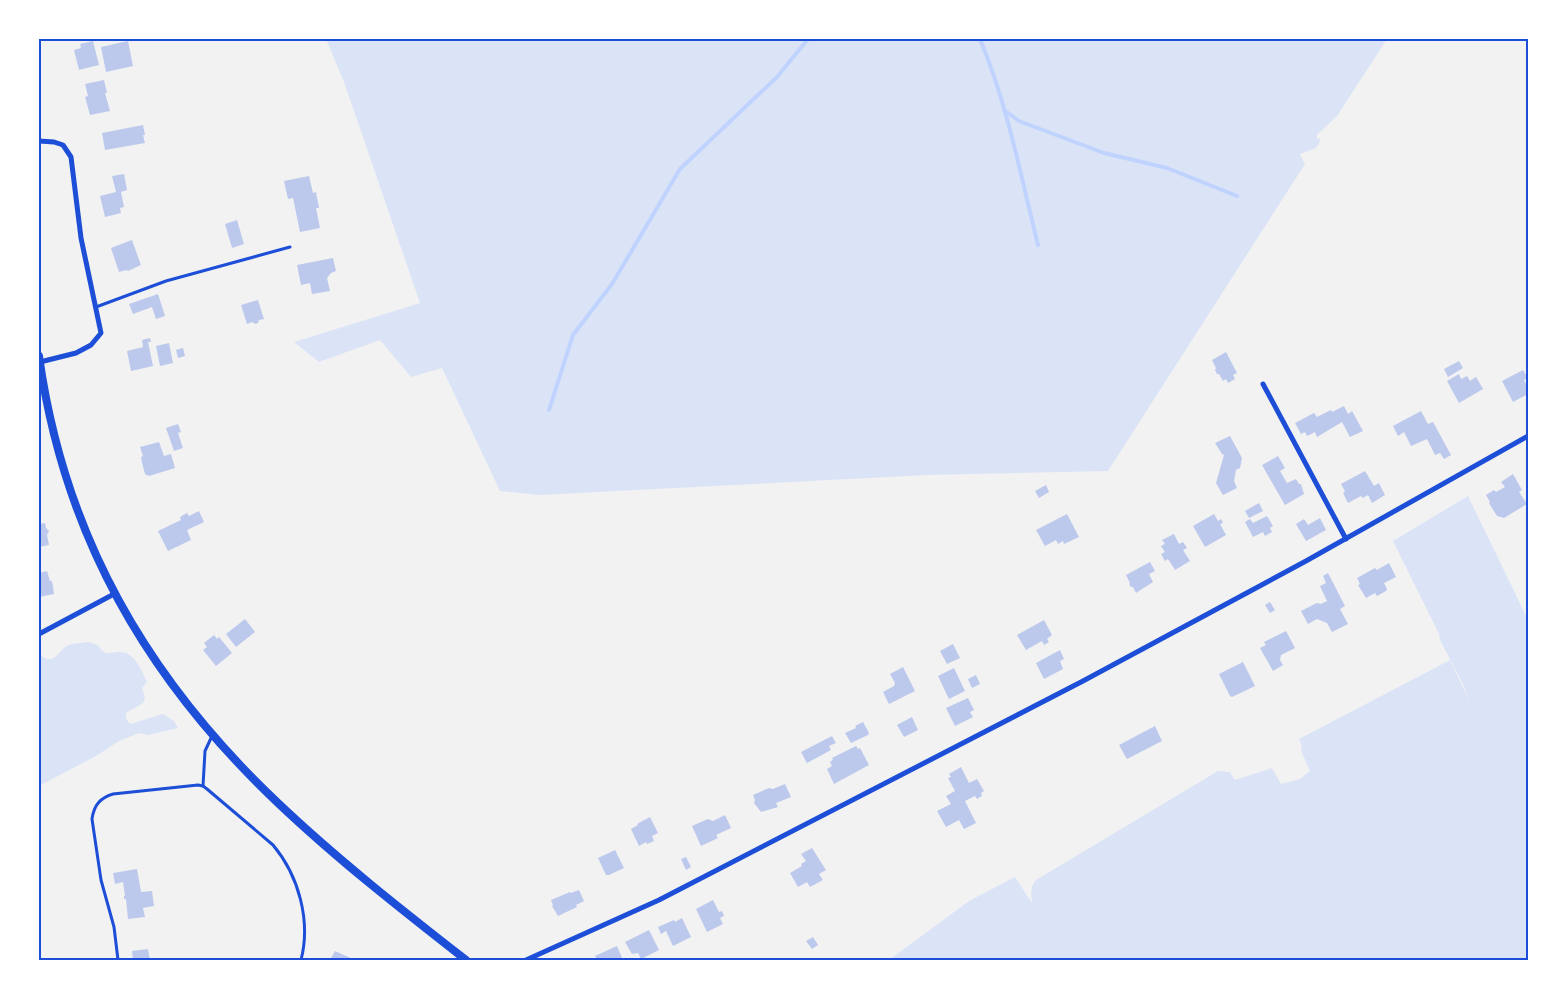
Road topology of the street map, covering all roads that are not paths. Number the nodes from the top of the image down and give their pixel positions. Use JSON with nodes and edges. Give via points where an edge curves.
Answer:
{"nodes":[{"id":1,"x":39,"y":141,"type":"edge"},
{"id":2,"x":290,"y":247,"type":"dead end"},
{"id":3,"x":96,"y":307,"type":"junction"},
{"id":4,"x":39,"y":359,"type":"edge"},
{"id":5,"x":1263,"y":384,"type":"dead end"},
{"id":6,"x":1528,"y":436,"type":"edge"},
{"id":7,"x":1346,"y":539,"type":"junction"},
{"id":8,"x":114,"y":594,"type":"junction"},
{"id":9,"x":39,"y":634,"type":"edge"},
{"id":10,"x":213,"y":735,"type":"junction"},
{"id":11,"x":203,"y":786,"type":"junction"},
{"id":12,"x":118,"y":960,"type":"edge"},
{"id":13,"x":301,"y":960,"type":"edge"},
{"id":14,"x":466,"y":960,"type":"edge"},
{"id":15,"x":526,"y":960,"type":"edge"}],
"edges":[{"from":1,"to":3,"type":"street","via":[[63,145],[72,157],[81,238]]},
{"from":2,"to":3,"type":"lane","via":[[166,281]]},
{"from":3,"to":4,"type":"street","via":[[100,333],[91,344],[76,353]]},
{"from":4,"to":8,"type":"street","via":[[67,482]]},
{"from":5,"to":7,"type":"street"},
{"from":6,"to":7,"type":"street"},
{"from":7,"to":15,"type":"street","via":[[1083,681],[659,900]]},
{"from":8,"to":9,"type":"street"},
{"from":8,"to":10,"type":"street","via":[[164,676]]},
{"from":10,"to":11,"type":"lane","via":[[205,751]]},
{"from":10,"to":14,"type":"street","via":[[249,775],[312,834]]},
{"from":11,"to":12,"type":"lane","via":[[114,794],[106,796],[94,808],[92,818],[101,880],[114,927]]},
{"from":11,"to":13,"type":"lane","via":[[273,846],[290,870],[305,929]]}]}
